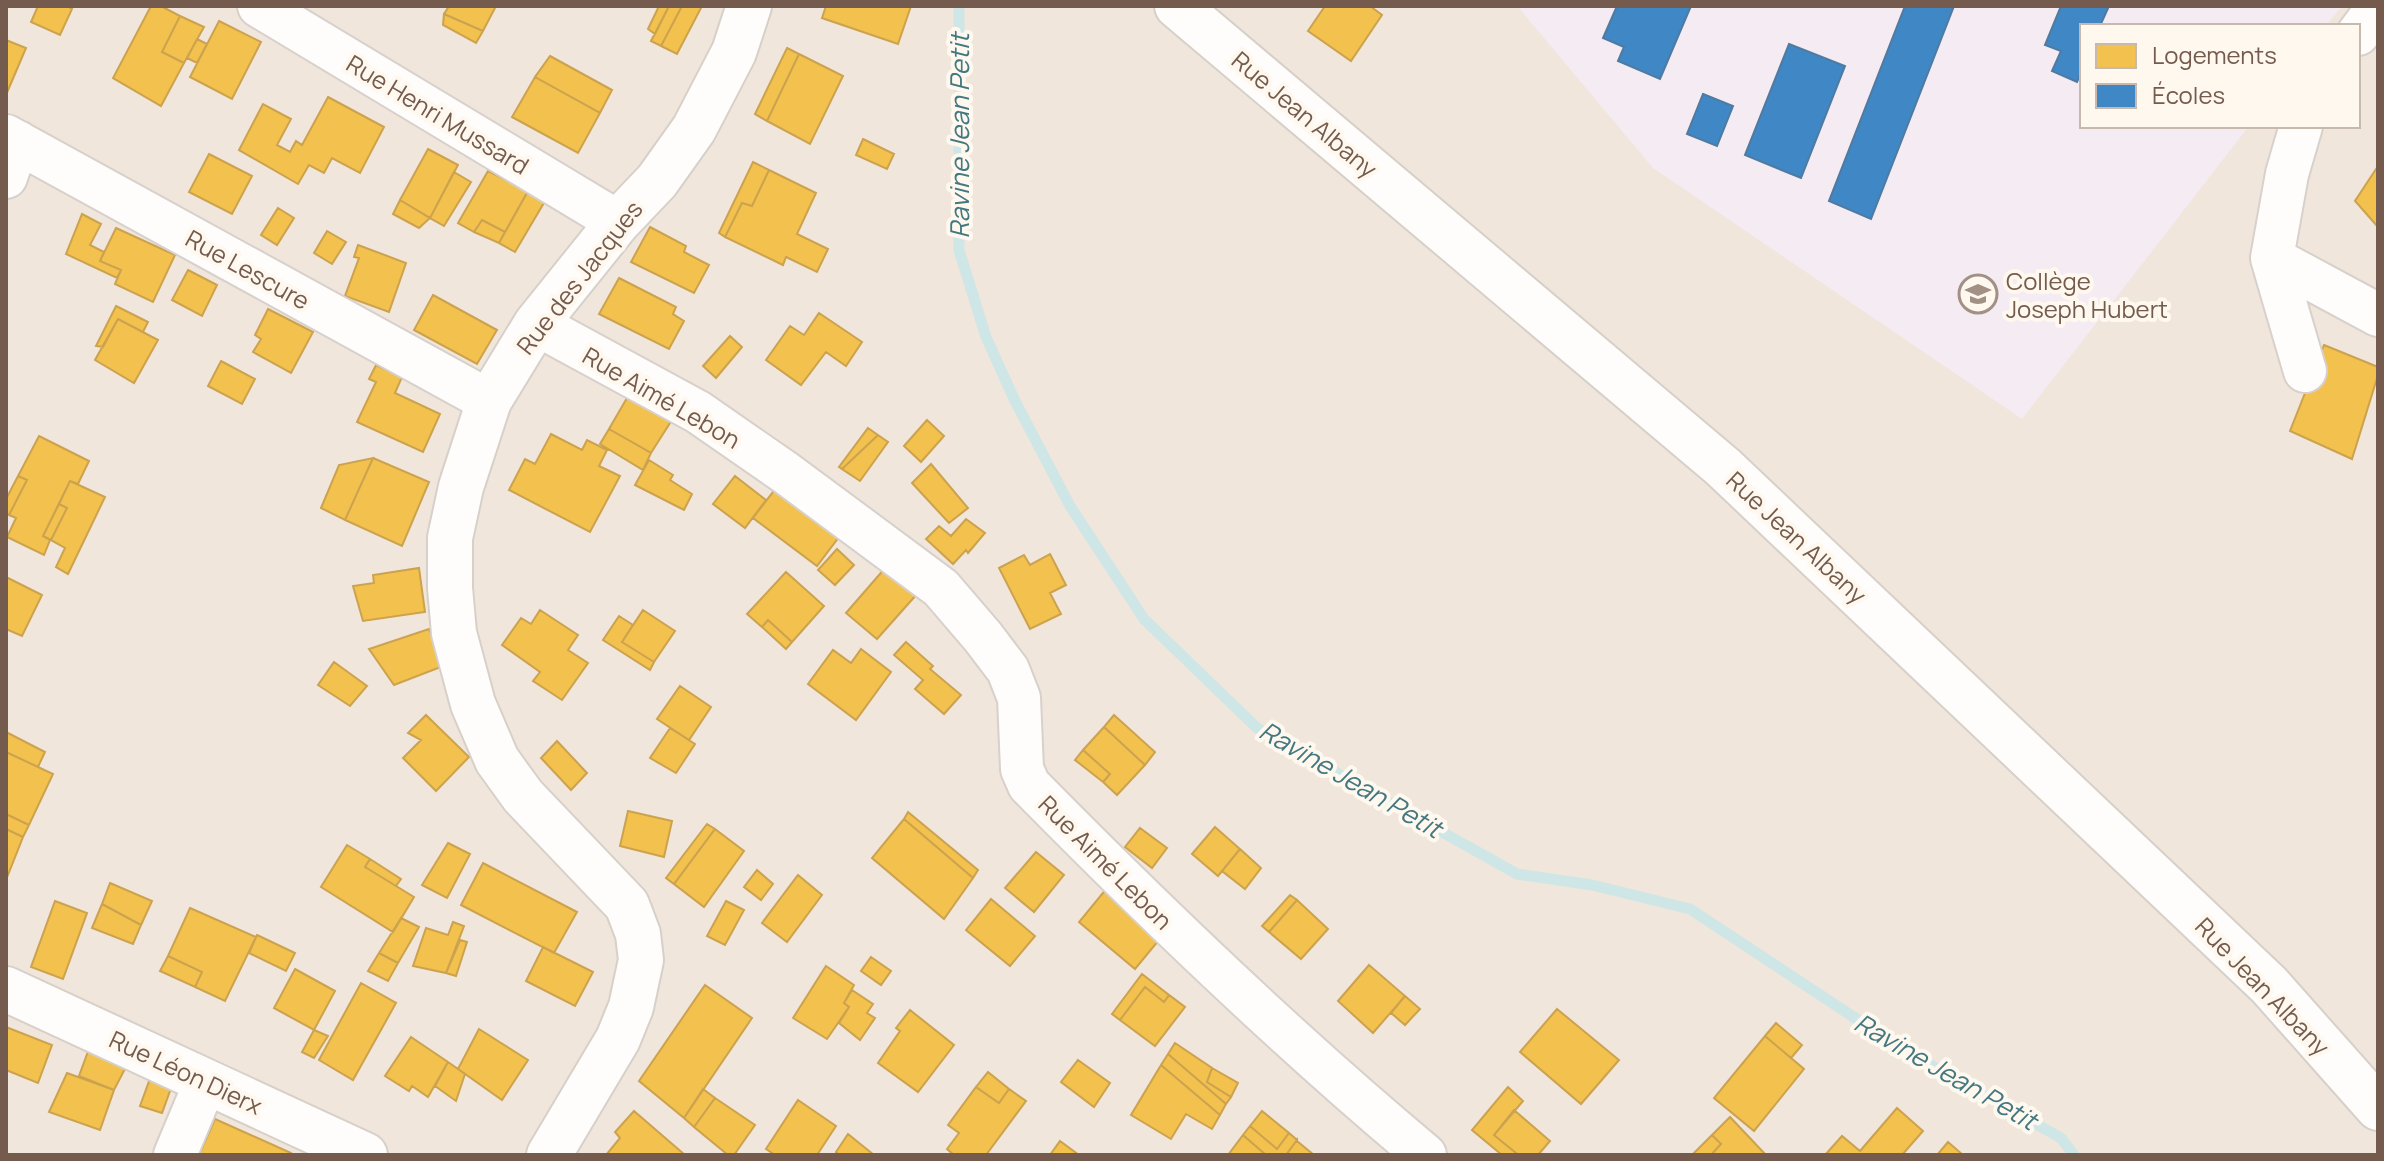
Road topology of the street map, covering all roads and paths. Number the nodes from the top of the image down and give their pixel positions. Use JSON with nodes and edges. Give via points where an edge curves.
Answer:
{"nodes":[{"id":1,"x":259,"y":6,"type":"edge"},
{"id":2,"x":749,"y":6,"type":"edge"},
{"id":3,"x":1177,"y":6,"type":"edge"},
{"id":4,"x":2378,"y":7,"type":"edge"},
{"id":5,"x":2360,"y":31,"type":"edge"},
{"id":6,"x":2300,"y":128,"type":"edge"},
{"id":7,"x":10,"y":152,"type":"edge"},
{"id":8,"x":618,"y":222,"type":"junction"},
{"id":9,"x":2272,"y":258,"type":"junction"},
{"id":10,"x":2378,"y":315,"type":"edge"},
{"id":11,"x":536,"y":324,"type":"junction"},
{"id":12,"x":2305,"y":371,"type":"dead end"},
{"id":13,"x":489,"y":401,"type":"junction"},
{"id":14,"x":6,"y":989,"type":"edge"},
{"id":15,"x":206,"y":1081,"type":"junction"},
{"id":16,"x":2378,"y":1108,"type":"edge"},
{"id":17,"x":175,"y":1155,"type":"edge"},
{"id":18,"x":365,"y":1155,"type":"edge"},
{"id":19,"x":549,"y":1155,"type":"edge"},
{"id":20,"x":1425,"y":1155,"type":"edge"}],
"edges":[{"from":1,"to":8,"type":"street","name":"Rue Henri Mussard"},
{"from":2,"to":8,"type":"street","name":"Rue des Jacques","via":[[734,52],[694,129],[657,181]]},
{"from":3,"to":16,"type":"street","name":"Rue Jean Albany","via":[[1723,467],[2269,985]]},
{"from":4,"to":5,"type":"street"},
{"from":6,"to":9,"type":"street"},
{"from":7,"to":13,"type":"street","name":"Rue Lescure"},
{"from":8,"to":11,"type":"street","name":"Rue des Jacques"},
{"from":9,"to":10,"type":"street"},
{"from":9,"to":12,"type":"street"},
{"from":11,"to":13,"type":"street","name":"Rue des Jacques"},
{"from":11,"to":20,"type":"street","name":"Rue Aimé Lebon","via":[[698,412],[941,588],[1008,670],[1019,698],[1022,769],[1029,785],[1180,936]]},
{"from":13,"to":19,"type":"street","name":"Rue des Jacques","via":[[450,538],[454,633],[473,704],[497,760],[523,796],[627,905],[641,960],[618,1039]]},
{"from":14,"to":15,"type":"street","name":"Rue Léon Dierx"},
{"from":15,"to":17,"type":"street"},
{"from":15,"to":18,"type":"street","name":"Rue Léon Dierx"}]}
